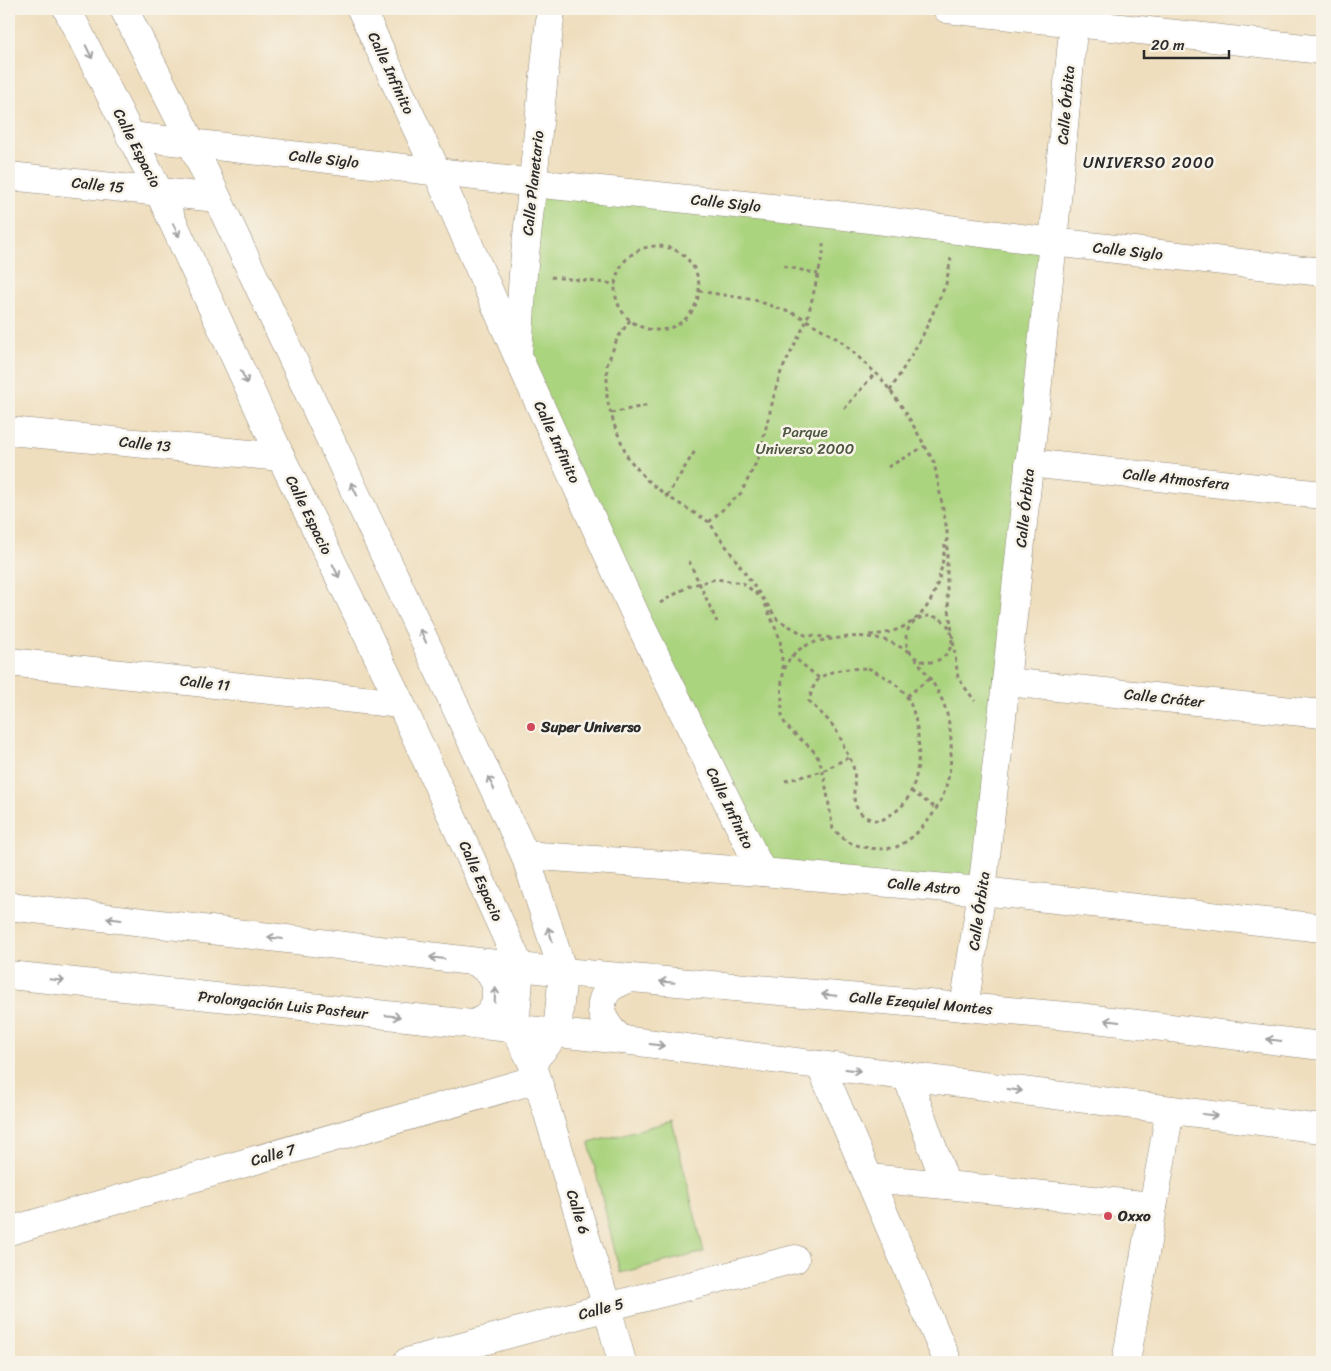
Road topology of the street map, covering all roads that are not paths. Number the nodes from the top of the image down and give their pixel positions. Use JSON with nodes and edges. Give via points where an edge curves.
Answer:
{"nodes":[{"id":1,"x":67,"y":9,"type":"edge"},
{"id":2,"x":124,"y":9,"type":"edge"},
{"id":3,"x":361,"y":9,"type":"edge"},
{"id":4,"x":551,"y":9,"type":"edge"},
{"id":5,"x":947,"y":9,"type":"edge"},
{"id":6,"x":1075,"y":16,"type":"edge"},
{"id":7,"x":1322,"y":50,"type":"edge"},
{"id":8,"x":130,"y":136,"type":"junction"},
{"id":9,"x":192,"y":144,"type":"junction"},
{"id":10,"x":437,"y":172,"type":"junction"},
{"id":11,"x":9,"y":176,"type":"edge"},
{"id":12,"x":533,"y":183,"type":"junction"},
{"id":13,"x":159,"y":192,"type":"junction"},
{"id":14,"x":217,"y":198,"type":"junction"},
{"id":15,"x":1053,"y":242,"type":"junction"},
{"id":16,"x":1322,"y":272,"type":"edge"},
{"id":17,"x":518,"y":357,"type":"junction"},
{"id":18,"x":9,"y":431,"type":"edge"},
{"id":19,"x":281,"y":457,"type":"junction"},
{"id":20,"x":1030,"y":463,"type":"junction"},
{"id":21,"x":1322,"y":495,"type":"edge"},
{"id":22,"x":9,"y":662,"type":"edge"},
{"id":23,"x":1006,"y":682,"type":"junction"},
{"id":24,"x":401,"y":704,"type":"junction"},
{"id":25,"x":1322,"y":714,"type":"edge"},
{"id":26,"x":525,"y":855,"type":"junction"},
{"id":27,"x":762,"y":872,"type":"junction"},
{"id":28,"x":982,"y":891,"type":"junction"},
{"id":29,"x":9,"y":906,"type":"edge"},
{"id":30,"x":1322,"y":928,"type":"edge"},
{"id":31,"x":476,"y":962,"type":"junction"},
{"id":32,"x":520,"y":967,"type":"junction"},
{"id":33,"x":563,"y":972,"type":"junction"},
{"id":34,"x":9,"y":975,"type":"edge"},
{"id":35,"x":627,"y":979,"type":"junction"},
{"id":36,"x":964,"y":1006,"type":"junction"},
{"id":37,"x":472,"y":1025,"type":"junction"},
{"id":38,"x":516,"y":1029,"type":"junction"},
{"id":39,"x":557,"y":1034,"type":"junction"},
{"id":40,"x":623,"y":1040,"type":"junction"},
{"id":41,"x":1322,"y":1046,"type":"edge"},
{"id":42,"x":820,"y":1065,"type":"junction"},
{"id":43,"x":534,"y":1070,"type":"junction"},
{"id":44,"x":907,"y":1076,"type":"junction"},
{"id":45,"x":1170,"y":1110,"type":"junction"},
{"id":46,"x":1322,"y":1129,"type":"edge"},
{"id":47,"x":868,"y":1178,"type":"junction"},
{"id":48,"x":946,"y":1185,"type":"junction"},
{"id":49,"x":1153,"y":1206,"type":"junction"},
{"id":50,"x":9,"y":1230,"type":"edge"},
{"id":51,"x":795,"y":1259,"type":"dead end"},
{"id":52,"x":607,"y":1307,"type":"junction"},
{"id":53,"x":407,"y":1362,"type":"edge"},
{"id":54,"x":622,"y":1362,"type":"edge"},
{"id":55,"x":948,"y":1362,"type":"edge"},
{"id":56,"x":1126,"y":1362,"type":"edge"}],
"edges":[{"from":1,"to":8,"type":"street","name":"Calle Espacio","one_way":true},
{"from":2,"to":9,"type":"street"},
{"from":3,"to":10,"type":"street","name":"Calle Infinito"},
{"from":4,"to":12,"type":"street","name":"Calle Planetario"},
{"from":5,"to":6,"type":"street"},
{"from":6,"to":7,"type":"street"},
{"from":6,"to":15,"type":"street","name":"Calle Órbita"},
{"from":8,"to":9,"type":"street","name":"Calle Siglo"},
{"from":8,"to":13,"type":"street","name":"Calle Espacio"},
{"from":9,"to":10,"type":"street","name":"Calle Siglo"},
{"from":9,"to":14,"type":"street"},
{"from":10,"to":12,"type":"street","name":"Calle Siglo"},
{"from":10,"to":17,"type":"street","name":"Calle Infinito"},
{"from":11,"to":13,"type":"street","name":"Calle 15"},
{"from":12,"to":15,"type":"street","name":"Calle Siglo","via":[[822,213]]},
{"from":12,"to":17,"type":"street","name":"Calle Planetario"},
{"from":13,"to":14,"type":"street","name":"Calle 15"},
{"from":13,"to":19,"type":"street","name":"Calle Espacio","one_way":true},
{"from":26,"to":14,"type":"street","one_way":true},
{"from":15,"to":16,"type":"street","name":"Calle Siglo"},
{"from":15,"to":20,"type":"street","name":"Calle Órbita"},
{"from":17,"to":27,"type":"street","name":"Calle Infinito","via":[[637,618]]},
{"from":18,"to":19,"type":"street","name":"Calle 13"},
{"from":19,"to":24,"type":"street","name":"Calle Espacio","one_way":true},
{"from":20,"to":21,"type":"street","name":"Calle Atmosfera"},
{"from":20,"to":23,"type":"street","name":"Calle Órbita"},
{"from":22,"to":24,"type":"street","name":"Calle 11"},
{"from":23,"to":25,"type":"street","name":"Calle Cráter"},
{"from":23,"to":28,"type":"street","name":"Calle Órbita"},
{"from":24,"to":32,"type":"street","name":"Calle Espacio"},
{"from":26,"to":27,"type":"street","name":"Calle Astro"},
{"from":33,"to":26,"type":"street","one_way":true},
{"from":27,"to":28,"type":"street","name":"Calle Astro"},
{"from":28,"to":30,"type":"street","name":"Calle Astro"},
{"from":28,"to":36,"type":"street","name":"Calle Órbita"},
{"from":31,"to":29,"type":"street","one_way":true},
{"from":31,"to":32,"type":"street"},
{"from":37,"to":31,"type":"street","one_way":true,"via":[[487,1017],[496,1002],[496,984],[489,972]]},
{"from":32,"to":33,"type":"street","name":"Calle Ezequiel Montes"},
{"from":32,"to":38,"type":"street","name":"Calle Espacio"},
{"from":33,"to":35,"type":"street","name":"Calle Ezequiel Montes"},
{"from":33,"to":39,"type":"street"},
{"from":34,"to":37,"type":"street","name":"Prolongación Luis Pasteur","one_way":true},
{"from":36,"to":35,"type":"street","name":"Calle Ezequiel Montes","one_way":true},
{"from":35,"to":40,"type":"street","via":[[610,988],[602,1005],[605,1022]]},
{"from":41,"to":36,"type":"street","name":"Calle Ezequiel Montes","one_way":true},
{"from":37,"to":38,"type":"street","name":"Prolongación Luis Pasteur"},
{"from":38,"to":39,"type":"street","name":"Prolongación Luis Pasteur"},
{"from":38,"to":43,"type":"street","name":"Calle 6"},
{"from":39,"to":40,"type":"street"},
{"from":39,"to":43,"type":"street"},
{"from":40,"to":42,"type":"street","one_way":true},
{"from":42,"to":44,"type":"street","one_way":true},
{"from":42,"to":47,"type":"street"},
{"from":43,"to":50,"type":"street","name":"Calle 7"},
{"from":43,"to":52,"type":"street","name":"Calle 6"},
{"from":44,"to":45,"type":"street","one_way":true},
{"from":44,"to":48,"type":"street"},
{"from":45,"to":46,"type":"street","one_way":true},
{"from":45,"to":49,"type":"street"},
{"from":47,"to":48,"type":"street"},
{"from":47,"to":55,"type":"street"},
{"from":48,"to":49,"type":"street"},
{"from":49,"to":56,"type":"street"},
{"from":51,"to":52,"type":"street","name":"Calle 5"},
{"from":52,"to":53,"type":"street","name":"Calle 5"},
{"from":52,"to":54,"type":"street","name":"Calle 6"}]}
